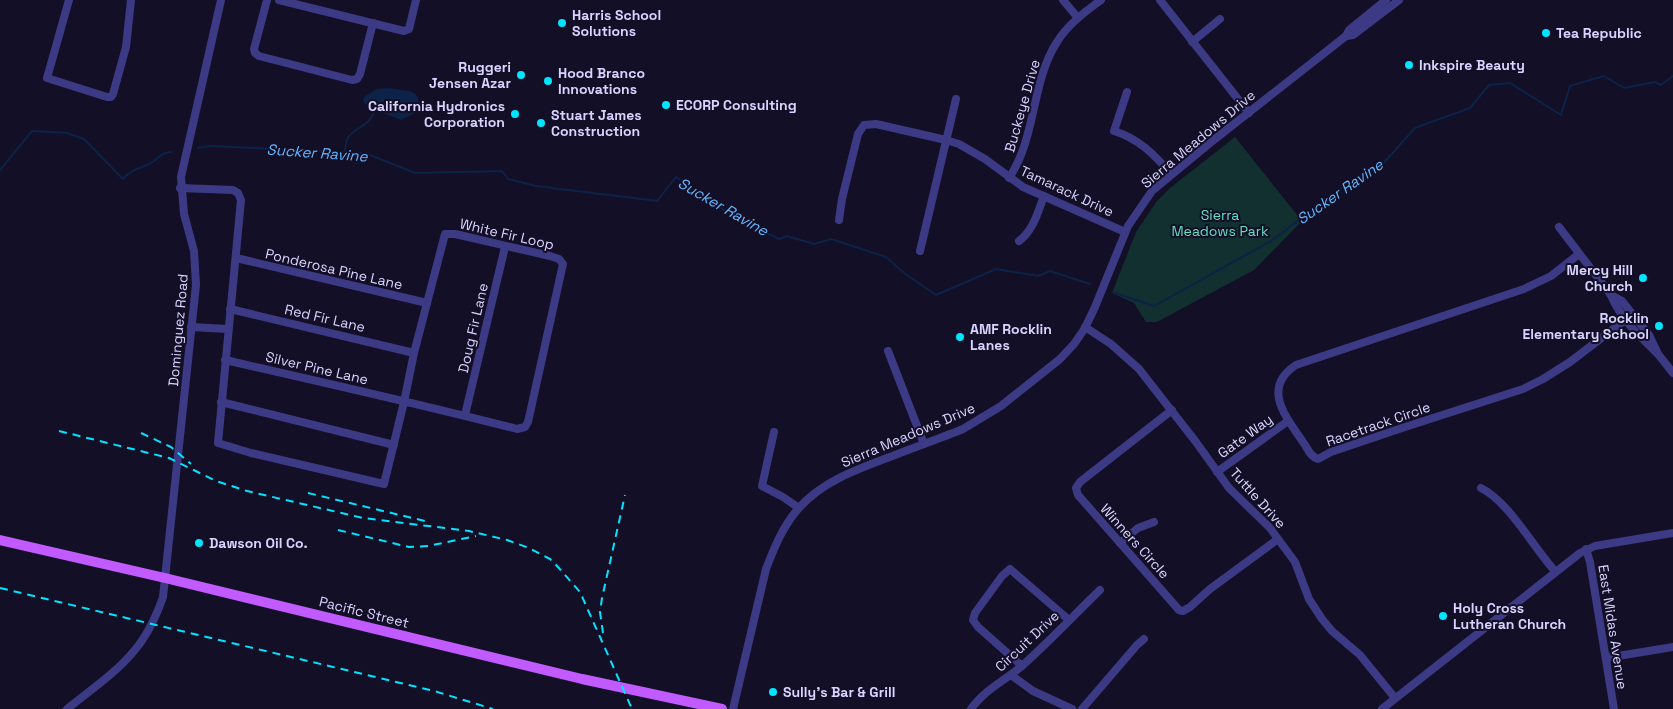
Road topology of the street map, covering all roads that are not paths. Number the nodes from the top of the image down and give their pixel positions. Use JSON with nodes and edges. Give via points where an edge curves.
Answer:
{"nodes":[{"id":1,"x":69,"y":0,"type":"edge"},
{"id":2,"x":131,"y":0,"type":"edge"},
{"id":3,"x":221,"y":0,"type":"edge"},
{"id":4,"x":266,"y":0,"type":"edge"},
{"id":5,"x":279,"y":0,"type":"edge"},
{"id":6,"x":416,"y":0,"type":"edge"},
{"id":7,"x":1063,"y":0,"type":"edge"},
{"id":8,"x":1101,"y":0,"type":"edge"},
{"id":9,"x":1160,"y":0,"type":"edge"},
{"id":10,"x":1386,"y":0,"type":"edge"},
{"id":11,"x":1394,"y":0,"type":"edge"},
{"id":12,"x":1399,"y":0,"type":"edge"},
{"id":13,"x":1376,"y":9,"type":"junction"},
{"id":14,"x":1078,"y":18,"type":"junction"},
{"id":15,"x":1220,"y":19,"type":"dead end"},
{"id":16,"x":373,"y":24,"type":"junction"},
{"id":17,"x":1346,"y":36,"type":"junction"},
{"id":18,"x":1192,"y":42,"type":"junction"},
{"id":19,"x":1127,"y":92,"type":"dead end"},
{"id":20,"x":956,"y":99,"type":"dead end"},
{"id":21,"x":1248,"y":113,"type":"junction"},
{"id":22,"x":946,"y":140,"type":"junction"},
{"id":23,"x":1171,"y":174,"type":"junction"},
{"id":24,"x":1009,"y":178,"type":"junction"},
{"id":25,"x":180,"y":188,"type":"junction"},
{"id":26,"x":1044,"y":196,"type":"junction"},
{"id":27,"x":839,"y":220,"type":"dead end"},
{"id":28,"x":1559,"y":227,"type":"dead end"},
{"id":29,"x":1125,"y":232,"type":"junction"},
{"id":30,"x":1019,"y":241,"type":"dead end"},
{"id":31,"x":505,"y":247,"type":"junction"},
{"id":32,"x":920,"y":251,"type":"dead end"},
{"id":33,"x":1579,"y":254,"type":"junction"},
{"id":34,"x":236,"y":258,"type":"junction"},
{"id":35,"x":1611,"y":295,"type":"junction"},
{"id":36,"x":427,"y":304,"type":"junction"},
{"id":37,"x":230,"y":309,"type":"junction"},
{"id":38,"x":1627,"y":318,"type":"junction"},
{"id":39,"x":191,"y":327,"type":"junction"},
{"id":40,"x":1085,"y":327,"type":"junction"},
{"id":41,"x":228,"y":329,"type":"junction"},
{"id":42,"x":888,"y":351,"type":"dead end"},
{"id":43,"x":414,"y":353,"type":"junction"},
{"id":44,"x":1658,"y":354,"type":"junction"},
{"id":45,"x":225,"y":360,"type":"junction"},
{"id":46,"x":1673,"y":373,"type":"edge"},
{"id":47,"x":221,"y":402,"type":"junction"},
{"id":48,"x":404,"y":402,"type":"junction"},
{"id":49,"x":1172,"y":410,"type":"junction"},
{"id":50,"x":465,"y":416,"type":"junction"},
{"id":51,"x":1288,"y":421,"type":"junction"},
{"id":52,"x":774,"y":432,"type":"dead end"},
{"id":53,"x":924,"y":444,"type":"junction"},
{"id":54,"x":394,"y":445,"type":"junction"},
{"id":55,"x":1217,"y":472,"type":"junction"},
{"id":56,"x":1481,"y":488,"type":"dead end"},
{"id":57,"x":799,"y":508,"type":"junction"},
{"id":58,"x":1154,"y":522,"type":"dead end"},
{"id":59,"x":1673,"y":533,"type":"edge"},
{"id":60,"x":1278,"y":539,"type":"junction"},
{"id":61,"x":0,"y":540,"type":"edge"},
{"id":62,"x":1120,"y":543,"type":"junction"},
{"id":63,"x":1586,"y":549,"type":"junction"},
{"id":64,"x":1555,"y":571,"type":"junction"},
{"id":65,"x":166,"y":578,"type":"junction"},
{"id":66,"x":1100,"y":590,"type":"dead end"},
{"id":67,"x":1069,"y":620,"type":"junction"},
{"id":68,"x":1144,"y":638,"type":"dead end"},
{"id":69,"x":1673,"y":647,"type":"edge"},
{"id":70,"x":1606,"y":658,"type":"junction"},
{"id":71,"x":1022,"y":666,"type":"junction"},
{"id":72,"x":1012,"y":675,"type":"junction"},
{"id":73,"x":1396,"y":698,"type":"junction"},
{"id":74,"x":66,"y":709,"type":"edge"},
{"id":75,"x":722,"y":709,"type":"edge"},
{"id":76,"x":733,"y":709,"type":"edge"},
{"id":77,"x":970,"y":709,"type":"edge"},
{"id":78,"x":1072,"y":709,"type":"edge"},
{"id":79,"x":1082,"y":709,"type":"edge"},
{"id":80,"x":1382,"y":709,"type":"edge"},
{"id":81,"x":1614,"y":709,"type":"edge"}],
"edges":[{"from":1,"to":2,"type":"street","via":[[47,78],[107,97],[113,94],[126,47]]},
{"from":3,"to":25,"type":"street","name":"Dominguez Road","via":[[182,164]]},
{"from":4,"to":16,"type":"street","via":[[255,53],[352,80],[360,74]]},
{"from":5,"to":16,"type":"street"},
{"from":6,"to":16,"type":"street","via":[[407,31]]},
{"from":7,"to":14,"type":"street"},
{"from":8,"to":14,"type":"street","name":"Buckeye Drive"},
{"from":9,"to":18,"type":"street"},
{"from":10,"to":13,"type":"street","name":"Sierra Meadows Drive"},
{"from":11,"to":13,"type":"street"},
{"from":12,"to":17,"type":"street","name":"Sierra Meadows Drive","via":[[1353,35]]},
{"from":13,"to":17,"type":"street","name":"Sierra Meadows Drive"},
{"from":14,"to":24,"type":"street","name":"Buckeye Drive","via":[[1050,54],[1025,146]]},
{"from":15,"to":18,"type":"street"},
{"from":17,"to":21,"type":"street","name":"Sierra Meadows Drive"},
{"from":18,"to":21,"type":"street"},
{"from":19,"to":23,"type":"street","via":[[1114,131],[1146,147]]},
{"from":20,"to":22,"type":"street"},
{"from":21,"to":23,"type":"street","name":"Sierra Meadows Drive"},
{"from":22,"to":24,"type":"street","name":"Tamarack Drive","via":[[973,151]]},
{"from":22,"to":27,"type":"street","name":"Tamarack Drive","via":[[883,125],[869,124],[861,128],[855,142]]},
{"from":22,"to":32,"type":"street"},
{"from":23,"to":29,"type":"street","name":"Sierra Meadows Drive","via":[[1146,198]]},
{"from":24,"to":26,"type":"street","name":"Tamarack Drive"},
{"from":25,"to":34,"type":"street","via":[[233,190],[238,193],[241,200]]},
{"from":25,"to":39,"type":"street","name":"Dominguez Road","via":[[196,270]]},
{"from":26,"to":29,"type":"street","name":"Tamarack Drive"},
{"from":26,"to":30,"type":"street","via":[[1032,226]]},
{"from":28,"to":33,"type":"street"},
{"from":29,"to":40,"type":"street","name":"Sierra Meadows Drive"},
{"from":31,"to":36,"type":"street","name":"White Fir Loop","via":[[444,234]]},
{"from":31,"to":50,"type":"street","name":"Doug Fir Lane"},
{"from":31,"to":50,"type":"street","name":"White Fir Loop","via":[[550,256],[564,264],[528,422],[525,427],[517,429]]},
{"from":33,"to":35,"type":"street"},
{"from":33,"to":51,"type":"street","name":"Racetrack Circle","via":[[1551,276],[1524,289],[1296,365],[1283,378],[1279,391],[1280,405]]},
{"from":34,"to":36,"type":"street","name":"Ponderosa Pine Lane"},
{"from":34,"to":37,"type":"street"},
{"from":35,"to":38,"type":"street"},
{"from":35,"to":44,"type":"street","via":[[1622,301],[1649,335]]},
{"from":36,"to":43,"type":"street","name":"White Fir Loop"},
{"from":37,"to":41,"type":"street"},
{"from":37,"to":43,"type":"street","name":"Red Fir Lane"},
{"from":38,"to":44,"type":"street","via":[[1642,340]]},
{"from":38,"to":51,"type":"street","name":"Racetrack Circle","via":[[1570,362],[1522,389],[1318,459],[1312,456]]},
{"from":39,"to":41,"type":"street"},
{"from":39,"to":65,"type":"street","name":"Dominguez Road"},
{"from":40,"to":49,"type":"street","name":"Tuttle Drive","via":[[1111,344],[1139,369]]},
{"from":40,"to":53,"type":"street","name":"Sierra Meadows Drive","via":[[1060,359],[1001,406],[963,429]]},
{"from":41,"to":45,"type":"street"},
{"from":42,"to":53,"type":"street"},
{"from":43,"to":48,"type":"street","name":"White Fir Loop"},
{"from":44,"to":46,"type":"street"},
{"from":45,"to":47,"type":"street"},
{"from":45,"to":48,"type":"street","name":"Silver Pine Lane"},
{"from":47,"to":54,"type":"street"},
{"from":47,"to":54,"type":"street","via":[[218,443],[251,453],[384,484]]},
{"from":48,"to":50,"type":"street","name":"White Fir Loop"},
{"from":48,"to":54,"type":"street"},
{"from":49,"to":55,"type":"street","name":"Tuttle Drive"},
{"from":49,"to":62,"type":"street","name":"Winners Circle","via":[[1077,485],[1078,495]]},
{"from":51,"to":55,"type":"street","name":"Gate Way"},
{"from":52,"to":57,"type":"street","via":[[762,486],[784,496]]},
{"from":53,"to":57,"type":"street","name":"Sierra Meadows Drive","via":[[847,473],[819,490]]},
{"from":55,"to":60,"type":"street","name":"Tuttle Drive"},
{"from":56,"to":64,"type":"street","via":[[1501,502]]},
{"from":57,"to":76,"type":"street","name":"Sierra Meadows Drive","via":[[783,530],[766,569]]},
{"from":58,"to":62,"type":"street","via":[[1138,528]]},
{"from":59,"to":63,"type":"street"},
{"from":60,"to":62,"type":"street","name":"Winners Circle","via":[[1183,611]]},
{"from":60,"to":73,"type":"street","name":"Tuttle Drive","via":[[1295,562],[1322,619],[1360,655]]},
{"from":61,"to":65,"type":"main road","name":"Pacific Street"},
{"from":63,"to":64,"type":"street"},
{"from":63,"to":70,"type":"street","name":"East Midas Avenue"},
{"from":64,"to":73,"type":"street"},
{"from":65,"to":74,"type":"street","name":"Dominguez Road","via":[[157,612],[134,652]]},
{"from":65,"to":75,"type":"main road","name":"Pacific Street","via":[[582,679]]},
{"from":66,"to":67,"type":"street","name":"Circuit Drive"},
{"from":67,"to":71,"type":"street","name":"Circuit Drive"},
{"from":67,"to":71,"type":"street","via":[[1010,569],[1002,576],[974,613],[973,620]]},
{"from":68,"to":79,"type":"street"},
{"from":69,"to":70,"type":"street"},
{"from":70,"to":81,"type":"street","name":"East Midas Avenue"},
{"from":71,"to":72,"type":"street","name":"Circuit Drive"},
{"from":72,"to":77,"type":"street","name":"Circuit Drive","via":[[982,696]]},
{"from":72,"to":78,"type":"street","via":[[1033,690]]},
{"from":73,"to":80,"type":"street"}]}
